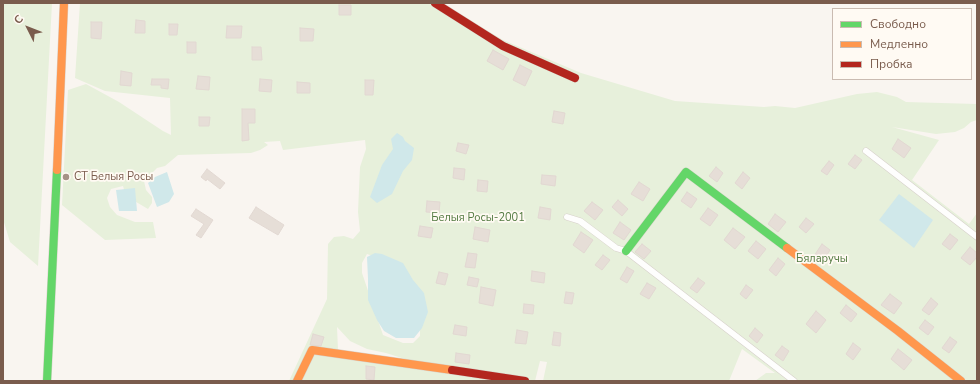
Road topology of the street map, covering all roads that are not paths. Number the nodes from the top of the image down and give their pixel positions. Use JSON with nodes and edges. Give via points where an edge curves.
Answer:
{"nodes":[{"id":1,"x":64,"y":3,"type":"edge"},
{"id":2,"x":435,"y":3,"type":"edge"},
{"id":3,"x":575,"y":78,"type":"dead end"},
{"id":4,"x":866,"y":151,"type":"dead end"},
{"id":5,"x":567,"y":217,"type":"dead end"},
{"id":6,"x":977,"y":237,"type":"edge"},
{"id":7,"x":626,"y":251,"type":"junction"},
{"id":8,"x":47,"y":381,"type":"edge"},
{"id":9,"x":297,"y":381,"type":"edge"},
{"id":10,"x":525,"y":381,"type":"edge"},
{"id":11,"x":794,"y":381,"type":"edge"},
{"id":12,"x":961,"y":381,"type":"edge"}],
"edges":[{"from":1,"to":8,"type":"street"},
{"from":2,"to":3,"type":"street","via":[[503,46]]},
{"from":4,"to":6,"type":"street"},
{"from":5,"to":7,"type":"street","via":[[580,221],[616,248]]},
{"from":7,"to":11,"type":"street"},
{"from":7,"to":12,"type":"street","via":[[686,172],[892,326]]},
{"from":9,"to":10,"type":"street","via":[[312,350]]}]}
